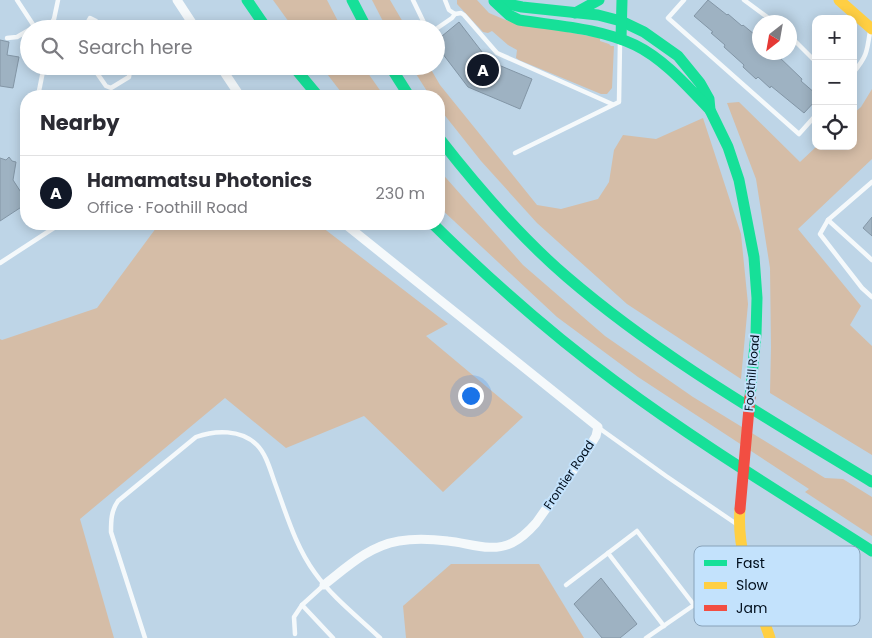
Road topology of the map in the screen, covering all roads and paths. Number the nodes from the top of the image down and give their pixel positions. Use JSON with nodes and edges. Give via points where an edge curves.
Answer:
{"nodes":[{"id":1,"x":17,"y":0,"type":"edge"},
{"id":2,"x":58,"y":0,"type":"edge"},
{"id":3,"x":177,"y":0,"type":"edge"},
{"id":4,"x":247,"y":0,"type":"edge"},
{"id":5,"x":352,"y":0,"type":"edge"},
{"id":6,"x":413,"y":0,"type":"edge"},
{"id":7,"x":445,"y":0,"type":"edge"},
{"id":8,"x":599,"y":0,"type":"edge"},
{"id":9,"x":622,"y":0,"type":"edge"},
{"id":10,"x":684,"y":0,"type":"edge"},
{"id":11,"x":744,"y":0,"type":"edge"},
{"id":12,"x":839,"y":0,"type":"edge"},
{"id":13,"x":493,"y":1,"type":"edge"},
{"id":14,"x":575,"y":13,"type":"junction"},
{"id":15,"x":455,"y":14,"type":"junction"},
{"id":16,"x":764,"y":15,"type":"edge"},
{"id":17,"x":28,"y":20,"type":"edge"},
{"id":18,"x":53,"y":20,"type":"edge"},
{"id":19,"x":190,"y":20,"type":"edge"},
{"id":20,"x":261,"y":20,"type":"edge"},
{"id":21,"x":363,"y":20,"type":"edge"},
{"id":22,"x":423,"y":20,"type":"edge"},
{"id":23,"x":621,"y":21,"type":"junction"},
{"id":24,"x":445,"y":23,"type":"edge"},
{"id":25,"x":871,"y":28,"type":"edge"},
{"id":26,"x":20,"y":36,"type":"edge"},
{"id":27,"x":7,"y":38,"type":"dead end"},
{"id":28,"x":620,"y":39,"type":"junction"},
{"id":29,"x":797,"y":43,"type":"edge"},
{"id":30,"x":814,"y":60,"type":"edge"},
{"id":31,"x":857,"y":68,"type":"edge"},
{"id":32,"x":42,"y":75,"type":"edge"},
{"id":33,"x":98,"y":75,"type":"edge"},
{"id":34,"x":130,"y":75,"type":"edge"},
{"id":35,"x":226,"y":75,"type":"edge"},
{"id":36,"x":301,"y":75,"type":"edge"},
{"id":37,"x":396,"y":75,"type":"edge"},
{"id":38,"x":39,"y":90,"type":"edge"},
{"id":39,"x":236,"y":90,"type":"edge"},
{"id":40,"x":313,"y":90,"type":"edge"},
{"id":41,"x":405,"y":90,"type":"edge"},
{"id":42,"x":612,"y":104,"type":"junction"},
{"id":43,"x":710,"y":110,"type":"junction"},
{"id":44,"x":812,"y":119,"type":"edge"},
{"id":45,"x":445,"y":146,"type":"edge"},
{"id":46,"x":515,"y":153,"type":"dead end"},
{"id":47,"x":872,"y":182,"type":"edge"},
{"id":48,"x":828,"y":220,"type":"junction"},
{"id":49,"x":51,"y":230,"type":"edge"},
{"id":50,"x":352,"y":230,"type":"edge"},
{"id":51,"x":439,"y":230,"type":"edge"},
{"id":52,"x":872,"y":260,"type":"edge"},
{"id":53,"x":0,"y":263,"type":"edge"},
{"id":54,"x":872,"y":297,"type":"edge"},
{"id":55,"x":598,"y":427,"type":"junction"},
{"id":56,"x":872,"y":482,"type":"edge"},
{"id":57,"x":739,"y":525,"type":"junction"},
{"id":58,"x":742,"y":546,"type":"edge"},
{"id":59,"x":872,"y":551,"type":"edge"},
{"id":60,"x":608,"y":553,"type":"junction"},
{"id":61,"x":324,"y":585,"type":"junction"},
{"id":62,"x":566,"y":585,"type":"dead end"},
{"id":63,"x":302,"y":605,"type":"junction"},
{"id":64,"x":694,"y":605,"type":"joint"},
{"id":65,"x":664,"y":626,"type":"junction"},
{"id":66,"x":766,"y":626,"type":"edge"},
{"id":67,"x":295,"y":634,"type":"dead end"},
{"id":68,"x":145,"y":638,"type":"edge"},
{"id":69,"x":333,"y":638,"type":"edge"},
{"id":70,"x":379,"y":638,"type":"edge"},
{"id":71,"x":646,"y":638,"type":"edge"},
{"id":72,"x":770,"y":638,"type":"edge"}],
"edges":[{"from":1,"to":17,"type":"lane"},
{"from":2,"to":18,"type":"lane"},
{"from":3,"to":19,"type":"street"},
{"from":4,"to":20,"type":"main road"},
{"from":5,"to":21,"type":"main road"},
{"from":6,"to":22,"type":"lane"},
{"from":7,"to":15,"type":"lane"},
{"from":8,"to":14,"type":"main road"},
{"from":9,"to":23,"type":"main road"},
{"from":10,"to":44,"type":"lane","via":[[668,18],[799,134]]},
{"from":11,"to":16,"type":"lane"},
{"from":12,"to":25,"type":"main road"},
{"from":13,"to":14,"type":"main road","name":"Foothill Road"},
{"from":13,"to":28,"type":"main road","name":"Foothill Road","via":[[519,20]]},
{"from":14,"to":23,"type":"main road","name":"Foothill Road"},
{"from":15,"to":24,"type":"lane"},
{"from":15,"to":42,"type":"lane","via":[[464,15],[490,46],[505,58]]},
{"from":23,"to":28,"type":"main road"},
{"from":23,"to":43,"type":"main road","name":"Foothill Road","via":[[644,32],[678,56],[700,83],[709,99]]},
{"from":25,"to":31,"type":"lane","via":[[868,51]]},
{"from":26,"to":27,"type":"lane"},
{"from":28,"to":42,"type":"lane","via":[[619,102]]},
{"from":28,"to":43,"type":"main road","name":"Foothill Road","via":[[656,58]]},
{"from":29,"to":30,"type":"lane"},
{"from":32,"to":38,"type":"lane"},
{"from":33,"to":34,"type":"lane","via":[[111,88]]},
{"from":35,"to":39,"type":"street"},
{"from":36,"to":40,"type":"main road"},
{"from":37,"to":41,"type":"main road"},
{"from":42,"to":46,"type":"lane"},
{"from":43,"to":57,"type":"main road","name":"Foothill Road","via":[[728,147],[741,188],[754,257],[757,298]]},
{"from":45,"to":56,"type":"main road","via":[[509,221],[601,305],[688,368]]},
{"from":47,"to":48,"type":"lane"},
{"from":48,"to":52,"type":"lane"},
{"from":48,"to":54,"type":"lane","via":[[820,234]]},
{"from":49,"to":53,"type":"lane"},
{"from":50,"to":55,"type":"street","name":"Frontier Road"},
{"from":51,"to":59,"type":"main road","via":[[505,292],[616,382]]},
{"from":55,"to":57,"type":"lane"},
{"from":55,"to":61,"type":"street","name":"Frontier Road","via":[[587,451],[536,524],[511,543],[494,547],[425,539],[399,541],[377,547]]},
{"from":57,"to":58,"type":"main road","name":"Foothill Road"},
{"from":60,"to":62,"type":"lane"},
{"from":60,"to":64,"type":"lane","via":[[637,531]]},
{"from":60,"to":65,"type":"lane"},
{"from":61,"to":63,"type":"lane"},
{"from":61,"to":68,"type":"lane","via":[[296,540],[262,452],[249,439],[238,434],[208,432],[196,437],[113,507],[111,532]]},
{"from":61,"to":70,"type":"lane"},
{"from":63,"to":67,"type":"lane","via":[[294,617]]},
{"from":63,"to":69,"type":"lane"},
{"from":64,"to":65,"type":"lane"},
{"from":65,"to":71,"type":"lane"},
{"from":66,"to":72,"type":"main road","name":"Foothill Road"}]}
